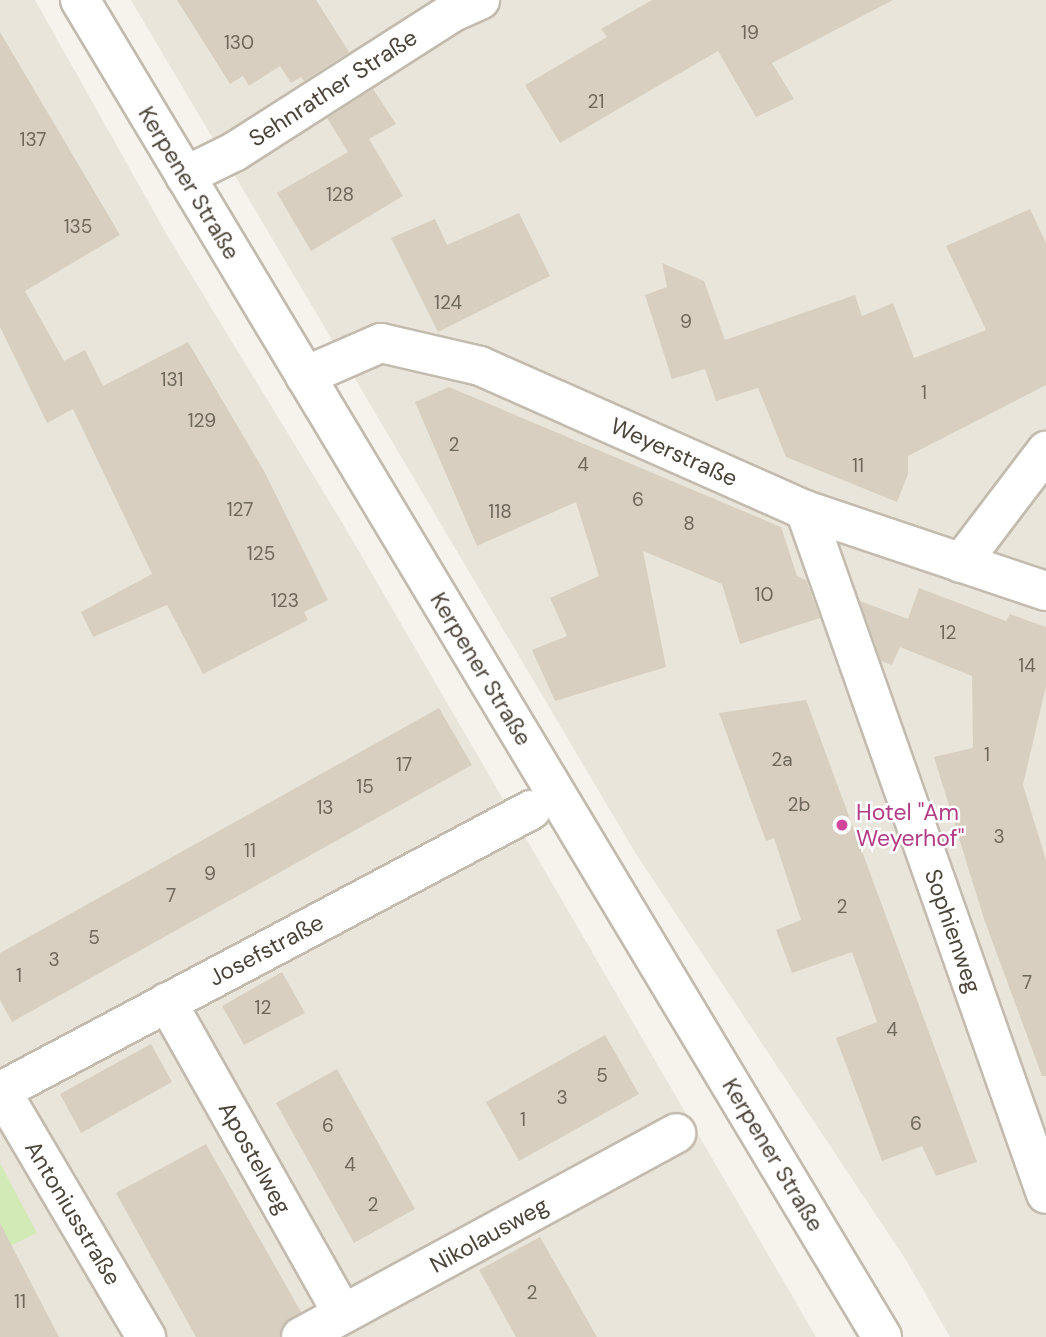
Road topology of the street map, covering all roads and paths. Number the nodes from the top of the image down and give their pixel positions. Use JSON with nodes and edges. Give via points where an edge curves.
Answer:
{"nodes":[{"id":1,"x":80,"y":0,"type":"edge"},
{"id":2,"x":480,"y":0,"type":"edge"},
{"id":3,"x":185,"y":176,"type":"junction"},
{"id":4,"x":305,"y":376,"type":"junction"},
{"id":5,"x":1046,"y":451,"type":"edge"},
{"id":6,"x":805,"y":510,"type":"junction"},
{"id":7,"x":961,"y":563,"type":"junction"},
{"id":8,"x":1046,"y":591,"type":"edge"},
{"id":9,"x":531,"y":810,"type":"dead end"},
{"id":10,"x":167,"y":1002,"type":"junction"},
{"id":11,"x":1,"y":1090,"type":"edge"},
{"id":12,"x":677,"y":1133,"type":"dead end"},
{"id":13,"x":1046,"y":1194,"type":"edge"},
{"id":14,"x":343,"y":1314,"type":"junction"},
{"id":15,"x":146,"y":1337,"type":"edge"},
{"id":16,"x":301,"y":1337,"type":"edge"},
{"id":17,"x":882,"y":1337,"type":"edge"}],
"edges":[{"from":1,"to":3,"type":"street","name":"Kerpener Straße"},
{"from":2,"to":3,"type":"street","name":"Sehnrather Straße","via":[[451,13],[234,152]]},
{"from":3,"to":4,"type":"street","name":"Kerpener Straße"},
{"from":4,"to":6,"type":"street","name":"Weyerstraße","via":[[381,342],[480,366]]},
{"from":4,"to":17,"type":"street","name":"Kerpener Straße"},
{"from":5,"to":7,"type":"street"},
{"from":6,"to":7,"type":"street","name":"Weyerstraße"},
{"from":6,"to":13,"type":"street","name":"Sophienweg"},
{"from":7,"to":8,"type":"street","name":"Weyerstraße"},
{"from":9,"to":10,"type":"street","name":"Josefstraße"},
{"from":10,"to":11,"type":"street","name":"Josefstraße"},
{"from":10,"to":14,"type":"street","name":"Apostelweg"},
{"from":11,"to":15,"type":"street","name":"Antoniusstraße"},
{"from":12,"to":14,"type":"street","name":"Nikolausweg"},
{"from":14,"to":16,"type":"street","name":"Nikolausweg"}]}
